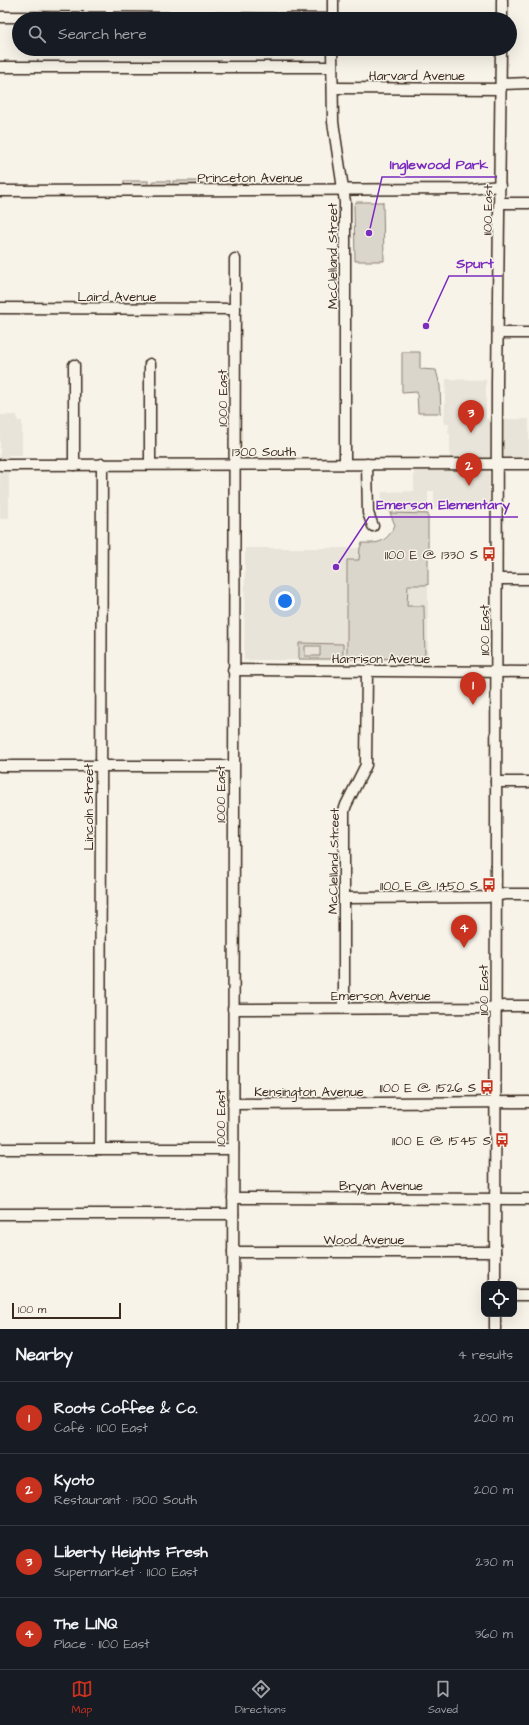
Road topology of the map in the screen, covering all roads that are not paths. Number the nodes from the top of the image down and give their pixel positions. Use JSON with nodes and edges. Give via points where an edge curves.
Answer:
{"nodes":[{"id":1,"x":333,"y":0,"type":"edge"},
{"id":2,"x":502,"y":0,"type":"edge"},
{"id":3,"x":333,"y":12,"type":"edge"},
{"id":4,"x":502,"y":12,"type":"edge"},
{"id":5,"x":0,"y":17,"type":"edge"},
{"id":6,"x":12,"y":17,"type":"edge"},
{"id":7,"x":332,"y":56,"type":"edge"},
{"id":8,"x":501,"y":56,"type":"edge"},
{"id":9,"x":0,"y":67,"type":"edge"},
{"id":10,"x":332,"y":67,"type":"junction"},
{"id":11,"x":529,"y":84,"type":"edge"},
{"id":12,"x":501,"y":86,"type":"junction"},
{"id":13,"x":333,"y":88,"type":"junction"},
{"id":14,"x":500,"y":186,"type":"junction"},
{"id":15,"x":343,"y":190,"type":"junction"},
{"id":16,"x":0,"y":191,"type":"edge"},
{"id":17,"x":500,"y":203,"type":"junction"},
{"id":18,"x":529,"y":203,"type":"edge"},
{"id":19,"x":235,"y":259,"type":"dead end"},
{"id":20,"x":0,"y":308,"type":"edge"},
{"id":21,"x":235,"y":309,"type":"junction"},
{"id":22,"x":498,"y":333,"type":"junction"},
{"id":23,"x":529,"y":333,"type":"edge"},
{"id":24,"x":150,"y":364,"type":"dead end"},
{"id":25,"x":74,"y":365,"type":"dead end"},
{"id":26,"x":102,"y":464,"type":"junction"},
{"id":27,"x":150,"y":464,"type":"junction"},
{"id":28,"x":234,"y":464,"type":"junction"},
{"id":29,"x":345,"y":464,"type":"junction"},
{"id":30,"x":367,"y":464,"type":"junction"},
{"id":31,"x":497,"y":464,"type":"junction"},
{"id":32,"x":529,"y":464,"type":"edge"},
{"id":33,"x":0,"y":465,"type":"edge"},
{"id":34,"x":74,"y":465,"type":"junction"},
{"id":35,"x":373,"y":526,"type":"dead end"},
{"id":36,"x":497,"y":579,"type":"junction"},
{"id":37,"x":529,"y":579,"type":"edge"},
{"id":38,"x":233,"y":670,"type":"junction"},
{"id":39,"x":367,"y":671,"type":"junction"},
{"id":40,"x":496,"y":672,"type":"junction"},
{"id":41,"x":529,"y":672,"type":"edge"},
{"id":42,"x":0,"y":766,"type":"edge"},
{"id":43,"x":101,"y":766,"type":"junction"},
{"id":44,"x":233,"y":766,"type":"junction"},
{"id":45,"x":496,"y":782,"type":"junction"},
{"id":46,"x":529,"y":782,"type":"edge"},
{"id":47,"x":529,"y":894,"type":"edge"},
{"id":48,"x":496,"y":895,"type":"junction"},
{"id":49,"x":344,"y":898,"type":"junction"},
{"id":50,"x":529,"y":1006,"type":"edge"},
{"id":51,"x":496,"y":1007,"type":"junction"},
{"id":52,"x":344,"y":1008,"type":"junction"},
{"id":53,"x":233,"y":1009,"type":"junction"},
{"id":54,"x":529,"y":1102,"type":"edge"},
{"id":55,"x":496,"y":1103,"type":"junction"},
{"id":56,"x":232,"y":1104,"type":"junction"},
{"id":57,"x":0,"y":1149,"type":"edge"},
{"id":58,"x":100,"y":1149,"type":"junction"},
{"id":59,"x":233,"y":1149,"type":"junction"},
{"id":60,"x":233,"y":1198,"type":"junction"},
{"id":61,"x":496,"y":1198,"type":"junction"},
{"id":62,"x":529,"y":1199,"type":"edge"},
{"id":63,"x":0,"y":1214,"type":"edge"},
{"id":64,"x":233,"y":1214,"type":"junction"},
{"id":65,"x":233,"y":1252,"type":"junction"},
{"id":66,"x":496,"y":1252,"type":"junction"},
{"id":67,"x":495,"y":1281,"type":"edge"},
{"id":68,"x":517,"y":1295,"type":"edge"},
{"id":69,"x":529,"y":1295,"type":"edge"},
{"id":70,"x":495,"y":1317,"type":"edge"},
{"id":71,"x":233,"y":1329,"type":"edge"},
{"id":72,"x":495,"y":1329,"type":"edge"}],
"edges":[{"from":1,"to":3,"type":"street"},
{"from":2,"to":4,"type":"street"},
{"from":5,"to":6,"type":"street"},
{"from":7,"to":10,"type":"street","name":"McClelland Street"},
{"from":8,"to":12,"type":"street","name":"1100 East"},
{"from":9,"to":10,"type":"street"},
{"from":10,"to":13,"type":"street","name":"McClelland Street"},
{"from":11,"to":12,"type":"street","name":"Harvard Avenue"},
{"from":12,"to":13,"type":"street","name":"Harvard Avenue"},
{"from":12,"to":14,"type":"street","name":"1100 East"},
{"from":13,"to":15,"type":"street","name":"McClelland Street","via":[[333,122]]},
{"from":14,"to":15,"type":"street","name":"Princeton Avenue","via":[[470,189]]},
{"from":14,"to":17,"type":"street","name":"1100 East"},
{"from":15,"to":16,"type":"street","name":"Princeton Avenue"},
{"from":15,"to":29,"type":"street","name":"McClelland Street"},
{"from":17,"to":18,"type":"street"},
{"from":17,"to":22,"type":"street","name":"1100 East"},
{"from":19,"to":21,"type":"street","name":"1000 East"},
{"from":20,"to":21,"type":"street","name":"Laird Avenue"},
{"from":21,"to":28,"type":"street","name":"1000 East"},
{"from":22,"to":23,"type":"street"},
{"from":22,"to":31,"type":"street","name":"1100 East"},
{"from":24,"to":27,"type":"street"},
{"from":25,"to":34,"type":"street"},
{"from":26,"to":27,"type":"street","name":"1300 South"},
{"from":26,"to":34,"type":"street","name":"1300 South"},
{"from":26,"to":43,"type":"street","name":"Lincoln Street"},
{"from":27,"to":28,"type":"street","name":"1300 South"},
{"from":28,"to":29,"type":"street","name":"1300 South"},
{"from":28,"to":38,"type":"street","name":"1000 East"},
{"from":29,"to":30,"type":"street","name":"1300 South"},
{"from":30,"to":31,"type":"street","name":"1300 South"},
{"from":30,"to":35,"type":"street","via":[[368,513]]},
{"from":31,"to":32,"type":"street","name":"1300 South"},
{"from":31,"to":36,"type":"street","name":"1100 East"},
{"from":33,"to":34,"type":"street","name":"1300 South"},
{"from":36,"to":37,"type":"street"},
{"from":36,"to":40,"type":"street","name":"1100 East"},
{"from":38,"to":39,"type":"street","name":"Harrison Avenue"},
{"from":38,"to":44,"type":"street","name":"1000 East"},
{"from":39,"to":40,"type":"street","name":"Harrison Avenue"},
{"from":39,"to":49,"type":"street","name":"McClelland Street","via":[[366,765],[345,808]]},
{"from":40,"to":41,"type":"street","name":"Harrison Avenue"},
{"from":40,"to":45,"type":"street","name":"1100 East"},
{"from":42,"to":43,"type":"street"},
{"from":43,"to":44,"type":"street"},
{"from":43,"to":58,"type":"street","name":"Lincoln Street"},
{"from":44,"to":53,"type":"street","name":"1000 East"},
{"from":45,"to":46,"type":"street"},
{"from":45,"to":48,"type":"street","name":"1100 East"},
{"from":47,"to":48,"type":"street"},
{"from":48,"to":49,"type":"street"},
{"from":48,"to":51,"type":"street","name":"1100 East"},
{"from":49,"to":52,"type":"street","name":"McClelland Street"},
{"from":50,"to":51,"type":"street","name":"Emerson Avenue"},
{"from":51,"to":52,"type":"street","name":"Emerson Avenue"},
{"from":51,"to":55,"type":"street","name":"1100 East"},
{"from":52,"to":53,"type":"street","name":"Emerson Avenue"},
{"from":53,"to":56,"type":"street","name":"1000 East"},
{"from":54,"to":55,"type":"street","name":"Kensington Avenue"},
{"from":55,"to":56,"type":"street","name":"Kensington Avenue"},
{"from":55,"to":61,"type":"street","name":"1100 East"},
{"from":56,"to":59,"type":"street","name":"1000 East"},
{"from":57,"to":58,"type":"street"},
{"from":58,"to":59,"type":"street"},
{"from":59,"to":60,"type":"street","name":"1000 East"},
{"from":60,"to":61,"type":"street","name":"Bryan Avenue"},
{"from":60,"to":64,"type":"street","name":"1000 East"},
{"from":61,"to":62,"type":"street","name":"Bryan Avenue"},
{"from":61,"to":66,"type":"street","name":"1100 East"},
{"from":63,"to":64,"type":"street"},
{"from":64,"to":65,"type":"street","name":"1000 East"},
{"from":65,"to":66,"type":"street","name":"Wood Avenue"},
{"from":65,"to":71,"type":"street","name":"1000 East"},
{"from":66,"to":67,"type":"street","name":"1100 East"},
{"from":68,"to":69,"type":"street"},
{"from":70,"to":72,"type":"street"}]}
